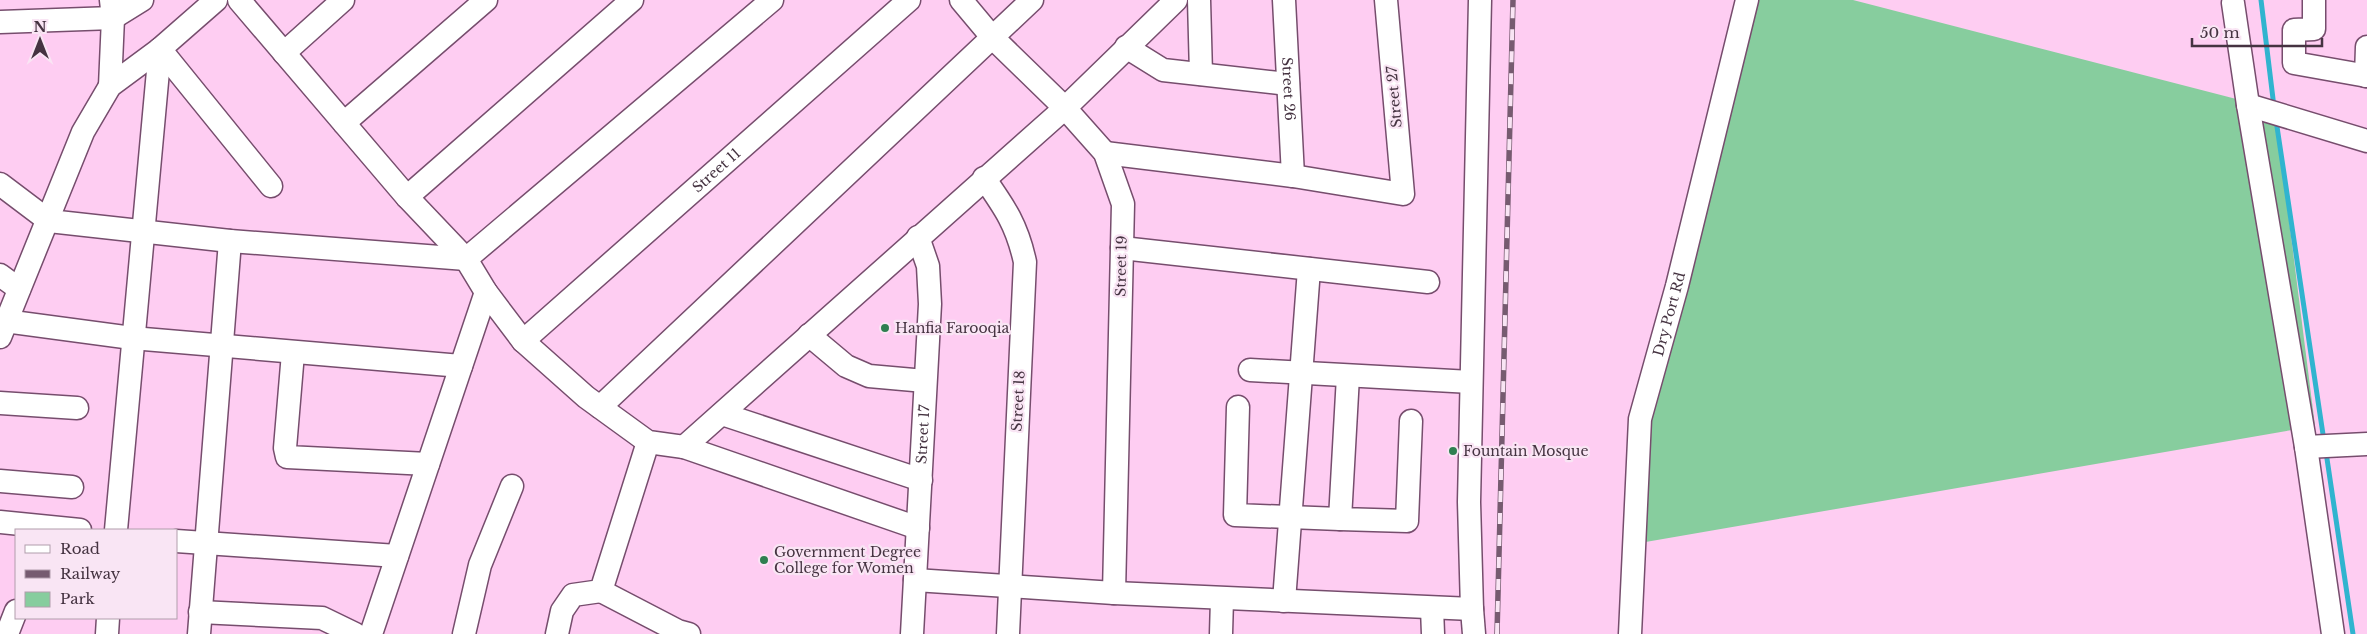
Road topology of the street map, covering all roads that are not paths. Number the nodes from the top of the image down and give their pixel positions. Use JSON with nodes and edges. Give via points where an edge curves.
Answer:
{"nodes":[{"id":1,"x":142,"y":0,"type":"edge"},
{"id":2,"x":216,"y":0,"type":"edge"},
{"id":3,"x":239,"y":0,"type":"edge"},
{"id":4,"x":343,"y":0,"type":"edge"},
{"id":5,"x":486,"y":0,"type":"edge"},
{"id":6,"x":632,"y":0,"type":"edge"},
{"id":7,"x":772,"y":0,"type":"edge"},
{"id":8,"x":961,"y":0,"type":"edge"},
{"id":9,"x":1032,"y":0,"type":"edge"},
{"id":10,"x":1176,"y":0,"type":"edge"},
{"id":11,"x":1199,"y":0,"type":"edge"},
{"id":12,"x":1284,"y":0,"type":"edge"},
{"id":13,"x":1386,"y":0,"type":"edge"},
{"id":14,"x":1480,"y":0,"type":"edge"},
{"id":15,"x":1747,"y":0,"type":"edge"},
{"id":16,"x":2314,"y":0,"type":"edge"},
{"id":17,"x":2233,"y":2,"type":"dead end"},
{"id":18,"x":896,"y":4,"type":"edge"},
{"id":19,"x":112,"y":9,"type":"edge"},
{"id":20,"x":0,"y":22,"type":"edge"},
{"id":21,"x":992,"y":37,"type":"junction"},
{"id":22,"x":1126,"y":46,"type":"junction"},
{"id":23,"x":2367,"y":47,"type":"edge"},
{"id":24,"x":160,"y":49,"type":"junction"},
{"id":25,"x":284,"y":53,"type":"junction"},
{"id":26,"x":1201,"y":74,"type":"junction"},
{"id":27,"x":2366,"y":76,"type":"edge"},
{"id":28,"x":1288,"y":84,"type":"junction"},
{"id":29,"x":110,"y":86,"type":"junction"},
{"id":30,"x":2253,"y":107,"type":"junction"},
{"id":31,"x":1065,"y":108,"type":"junction"},
{"id":32,"x":344,"y":123,"type":"junction"},
{"id":33,"x":2367,"y":141,"type":"edge"},
{"id":34,"x":1105,"y":153,"type":"junction"},
{"id":35,"x":1293,"y":176,"type":"junction"},
{"id":36,"x":984,"y":178,"type":"junction"},
{"id":37,"x":0,"y":184,"type":"edge"},
{"id":38,"x":271,"y":186,"type":"dead end"},
{"id":39,"x":407,"y":197,"type":"junction"},
{"id":40,"x":48,"y":221,"type":"junction"},
{"id":41,"x":142,"y":231,"type":"junction"},
{"id":42,"x":918,"y":237,"type":"junction"},
{"id":43,"x":230,"y":241,"type":"junction"},
{"id":44,"x":1122,"y":248,"type":"junction"},
{"id":45,"x":466,"y":260,"type":"junction"},
{"id":46,"x":1309,"y":269,"type":"junction"},
{"id":47,"x":0,"y":275,"type":"edge"},
{"id":48,"x":1428,"y":282,"type":"dead end"},
{"id":49,"x":19,"y":289,"type":"junction"},
{"id":50,"x":486,"y":292,"type":"junction"},
{"id":51,"x":3,"y":329,"type":"edge"},
{"id":52,"x":809,"y":335,"type":"junction"},
{"id":53,"x":132,"y":338,"type":"junction"},
{"id":54,"x":523,"y":341,"type":"junction"},
{"id":55,"x":221,"y":347,"type":"junction"},
{"id":56,"x":293,"y":352,"type":"junction"},
{"id":57,"x":461,"y":366,"type":"junction"},
{"id":58,"x":1250,"y":370,"type":"dead end"},
{"id":59,"x":1301,"y":374,"type":"junction"},
{"id":60,"x":1348,"y":376,"type":"junction"},
{"id":61,"x":926,"y":381,"type":"junction"},
{"id":62,"x":1471,"y":382,"type":"junction"},
{"id":63,"x":0,"y":403,"type":"edge"},
{"id":64,"x":600,"y":407,"type":"junction"},
{"id":65,"x":1238,"y":407,"type":"dead end"},
{"id":66,"x":76,"y":408,"type":"dead end"},
{"id":67,"x":722,"y":414,"type":"junction"},
{"id":68,"x":1412,"y":421,"type":"dead end"},
{"id":69,"x":648,"y":442,"type":"junction"},
{"id":70,"x":2367,"y":444,"type":"edge"},
{"id":71,"x":2318,"y":446,"type":"junction"},
{"id":72,"x":684,"y":447,"type":"junction"},
{"id":73,"x":428,"y":464,"type":"junction"},
{"id":74,"x":921,"y":480,"type":"junction"},
{"id":75,"x":0,"y":481,"type":"edge"},
{"id":76,"x":512,"y":486,"type":"dead end"},
{"id":77,"x":72,"y":487,"type":"dead end"},
{"id":78,"x":1291,"y":518,"type":"junction"},
{"id":79,"x":1340,"y":520,"type":"junction"},
{"id":80,"x":0,"y":522,"type":"edge"},
{"id":81,"x":918,"y":528,"type":"junction"},
{"id":82,"x":70,"y":529,"type":"edge"},
{"id":83,"x":116,"y":529,"type":"edge"},
{"id":84,"x":178,"y":541,"type":"edge"},
{"id":85,"x":206,"y":544,"type":"junction"},
{"id":86,"x":397,"y":556,"type":"junction"},
{"id":87,"x":915,"y":580,"type":"junction"},
{"id":88,"x":1010,"y":585,"type":"junction"},
{"id":89,"x":601,"y":591,"type":"junction"},
{"id":90,"x":1114,"y":593,"type":"junction"},
{"id":91,"x":1222,"y":598,"type":"junction"},
{"id":92,"x":1284,"y":601,"type":"junction"},
{"id":93,"x":1432,"y":608,"type":"junction"},
{"id":94,"x":1472,"y":609,"type":"junction"},
{"id":95,"x":15,"y":614,"type":"edge"},
{"id":96,"x":108,"y":619,"type":"edge"},
{"id":97,"x":199,"y":623,"type":"edge"},
{"id":98,"x":7,"y":634,"type":"edge"},
{"id":99,"x":107,"y":634,"type":"edge"},
{"id":100,"x":355,"y":634,"type":"edge"},
{"id":101,"x":371,"y":634,"type":"edge"},
{"id":102,"x":464,"y":634,"type":"edge"},
{"id":103,"x":557,"y":634,"type":"edge"},
{"id":104,"x":690,"y":634,"type":"edge"},
{"id":105,"x":912,"y":634,"type":"edge"},
{"id":106,"x":1008,"y":634,"type":"edge"},
{"id":107,"x":1221,"y":634,"type":"edge"},
{"id":108,"x":1433,"y":634,"type":"edge"},
{"id":109,"x":1474,"y":634,"type":"edge"},
{"id":110,"x":1630,"y":634,"type":"edge"},
{"id":111,"x":2333,"y":634,"type":"edge"}],
"edges":[{"from":1,"to":19,"type":"street"},
{"from":2,"to":24,"type":"street"},
{"from":3,"to":25,"type":"street"},
{"from":4,"to":25,"type":"street"},
{"from":5,"to":32,"type":"street"},
{"from":6,"to":39,"type":"street"},
{"from":7,"to":45,"type":"street"},
{"from":8,"to":21,"type":"street","name":"Street 19"},
{"from":9,"to":21,"type":"street"},
{"from":10,"to":22,"type":"street"},
{"from":11,"to":26,"type":"street"},
{"from":12,"to":28,"type":"street","name":"Street 26"},
{"from":13,"to":35,"type":"street","name":"Street 27","via":[[1403,194]]},
{"from":14,"to":62,"type":"street"},
{"from":15,"to":110,"type":"street","name":"Dry Port Rd","via":[[1677,286],[1640,419]]},
{"from":16,"to":27,"type":"street","via":[[2314,29],[2294,30],[2294,63]]},
{"from":17,"to":30,"type":"street"},
{"from":18,"to":54,"type":"street","name":"Street 11"},
{"from":19,"to":20,"type":"street"},
{"from":19,"to":29,"type":"street"},
{"from":21,"to":31,"type":"street","name":"Street 19"},
{"from":21,"to":64,"type":"street"},
{"from":22,"to":26,"type":"street","via":[[1163,70]]},
{"from":22,"to":31,"type":"street"},
{"from":23,"to":27,"type":"street"},
{"from":24,"to":29,"type":"street"},
{"from":24,"to":38,"type":"street"},
{"from":24,"to":41,"type":"street"},
{"from":25,"to":32,"type":"street"},
{"from":26,"to":28,"type":"street"},
{"from":28,"to":35,"type":"street","name":"Street 26"},
{"from":29,"to":40,"type":"street","via":[[84,132]]},
{"from":30,"to":33,"type":"street"},
{"from":30,"to":71,"type":"street"},
{"from":31,"to":34,"type":"street","name":"Street 19"},
{"from":31,"to":36,"type":"street"},
{"from":32,"to":39,"type":"street"},
{"from":34,"to":35,"type":"street"},
{"from":34,"to":44,"type":"street","name":"Street 19","via":[[1123,204]]},
{"from":36,"to":42,"type":"street"},
{"from":36,"to":88,"type":"street","name":"Street 18","via":[[1010,215],[1025,262]]},
{"from":37,"to":40,"type":"street"},
{"from":39,"to":45,"type":"street"},
{"from":40,"to":41,"type":"street"},
{"from":40,"to":49,"type":"street"},
{"from":41,"to":43,"type":"street"},
{"from":41,"to":53,"type":"street"},
{"from":42,"to":52,"type":"street"},
{"from":42,"to":61,"type":"street","name":"Street 17","via":[[928,266],[930,304]]},
{"from":43,"to":45,"type":"street"},
{"from":43,"to":55,"type":"street"},
{"from":44,"to":46,"type":"street"},
{"from":44,"to":90,"type":"street","name":"Street 19"},
{"from":45,"to":50,"type":"street"},
{"from":46,"to":48,"type":"street"},
{"from":46,"to":59,"type":"street"},
{"from":47,"to":49,"type":"street"},
{"from":49,"to":51,"type":"street"},
{"from":50,"to":54,"type":"street"},
{"from":50,"to":57,"type":"street"},
{"from":51,"to":53,"type":"street"},
{"from":52,"to":61,"type":"street","via":[[846,366],[869,376]]},
{"from":52,"to":67,"type":"street"},
{"from":53,"to":55,"type":"street"},
{"from":53,"to":83,"type":"street"},
{"from":54,"to":64,"type":"street"},
{"from":55,"to":56,"type":"street"},
{"from":55,"to":85,"type":"street"},
{"from":56,"to":57,"type":"street"},
{"from":56,"to":73,"type":"street","via":[[287,456]]},
{"from":57,"to":73,"type":"street"},
{"from":58,"to":59,"type":"street"},
{"from":59,"to":60,"type":"street"},
{"from":59,"to":78,"type":"street"},
{"from":60,"to":62,"type":"street"},
{"from":60,"to":79,"type":"street"},
{"from":61,"to":74,"type":"street","name":"Street 17"},
{"from":62,"to":94,"type":"street","via":[[1468,502]]},
{"from":63,"to":66,"type":"street"},
{"from":64,"to":69,"type":"street"},
{"from":65,"to":78,"type":"street","via":[[1234,515]]},
{"from":67,"to":72,"type":"street"},
{"from":67,"to":74,"type":"street"},
{"from":68,"to":79,"type":"street","via":[[1407,521]]},
{"from":69,"to":72,"type":"street"},
{"from":69,"to":89,"type":"street"},
{"from":70,"to":71,"type":"street"},
{"from":71,"to":111,"type":"street"},
{"from":72,"to":81,"type":"street"},
{"from":73,"to":86,"type":"street"},
{"from":74,"to":81,"type":"street","name":"Street 17"},
{"from":75,"to":77,"type":"street"},
{"from":76,"to":102,"type":"street","via":[[480,565]]},
{"from":78,"to":79,"type":"street"},
{"from":78,"to":92,"type":"street"},
{"from":80,"to":82,"type":"street"},
{"from":81,"to":87,"type":"street","name":"Street 17"},
{"from":84,"to":85,"type":"street"},
{"from":85,"to":86,"type":"street"},
{"from":85,"to":97,"type":"street"},
{"from":86,"to":101,"type":"street"},
{"from":87,"to":88,"type":"street"},
{"from":87,"to":105,"type":"street","name":"Street 17"},
{"from":88,"to":90,"type":"street"},
{"from":88,"to":106,"type":"street","name":"Street 18"},
{"from":89,"to":103,"type":"street","via":[[573,595],[562,612]]},
{"from":89,"to":104,"type":"street","via":[[678,631]]},
{"from":90,"to":91,"type":"street"},
{"from":91,"to":92,"type":"street"},
{"from":91,"to":107,"type":"street"},
{"from":92,"to":93,"type":"street"},
{"from":93,"to":94,"type":"street"},
{"from":93,"to":108,"type":"street"},
{"from":94,"to":109,"type":"street"},
{"from":95,"to":98,"type":"street"},
{"from":96,"to":99,"type":"street"},
{"from":97,"to":100,"type":"street","via":[[322,618]]}]}
